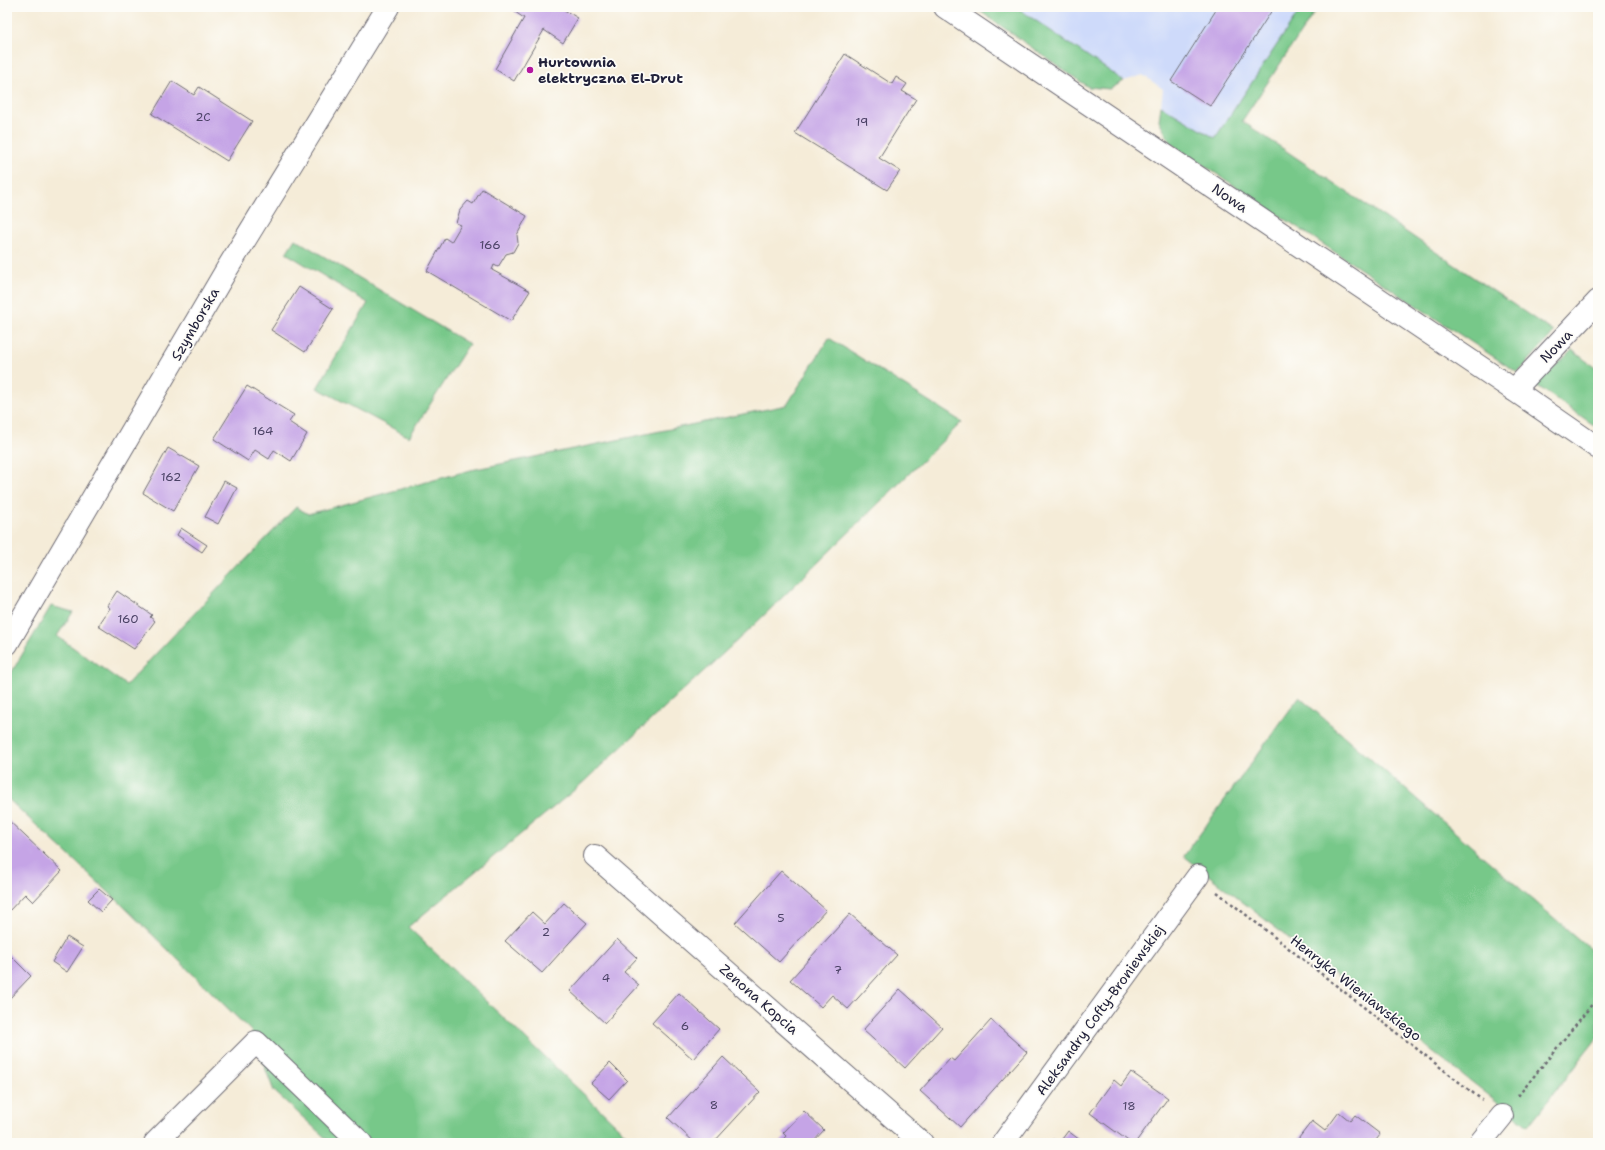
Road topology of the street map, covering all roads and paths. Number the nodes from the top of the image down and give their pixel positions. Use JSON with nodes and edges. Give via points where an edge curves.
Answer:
{"nodes":[{"id":1,"x":388,"y":7,"type":"edge"},
{"id":2,"x":945,"y":7,"type":"edge"},
{"id":3,"x":1598,"y":301,"type":"edge"},
{"id":4,"x":1514,"y":390,"type":"junction"},
{"id":5,"x":1598,"y":448,"type":"edge"},
{"id":6,"x":7,"y":644,"type":"edge"},
{"id":7,"x":595,"y":856,"type":"dead end"},
{"id":8,"x":1198,"y":876,"type":"joint"},
{"id":9,"x":1598,"y":996,"type":"edge"},
{"id":10,"x":1502,"y":1116,"type":"junction"},
{"id":11,"x":155,"y":1143,"type":"edge"},
{"id":12,"x":361,"y":1143,"type":"edge"},
{"id":13,"x":922,"y":1143,"type":"edge"},
{"id":14,"x":1002,"y":1143,"type":"edge"},
{"id":15,"x":1480,"y":1143,"type":"edge"}],
"edges":[{"from":1,"to":6,"type":"street","name":"Szymborska","via":[[227,269]]},
{"from":2,"to":4,"type":"street","name":"Nowa"},
{"from":3,"to":4,"type":"street","name":"Nowa"},
{"from":4,"to":5,"type":"street","name":"Nowa"},
{"from":7,"to":13,"type":"street","name":"Zenona Kopcia"},
{"from":8,"to":10,"type":"path","name":"Henryka Wieniawskiego"},
{"from":8,"to":14,"type":"street","name":"Aleksandry Cofty-Broniewskiej"},
{"from":9,"to":10,"type":"path"},
{"from":10,"to":15,"type":"street"},
{"from":11,"to":12,"type":"street","via":[[256,1042]]}]}
